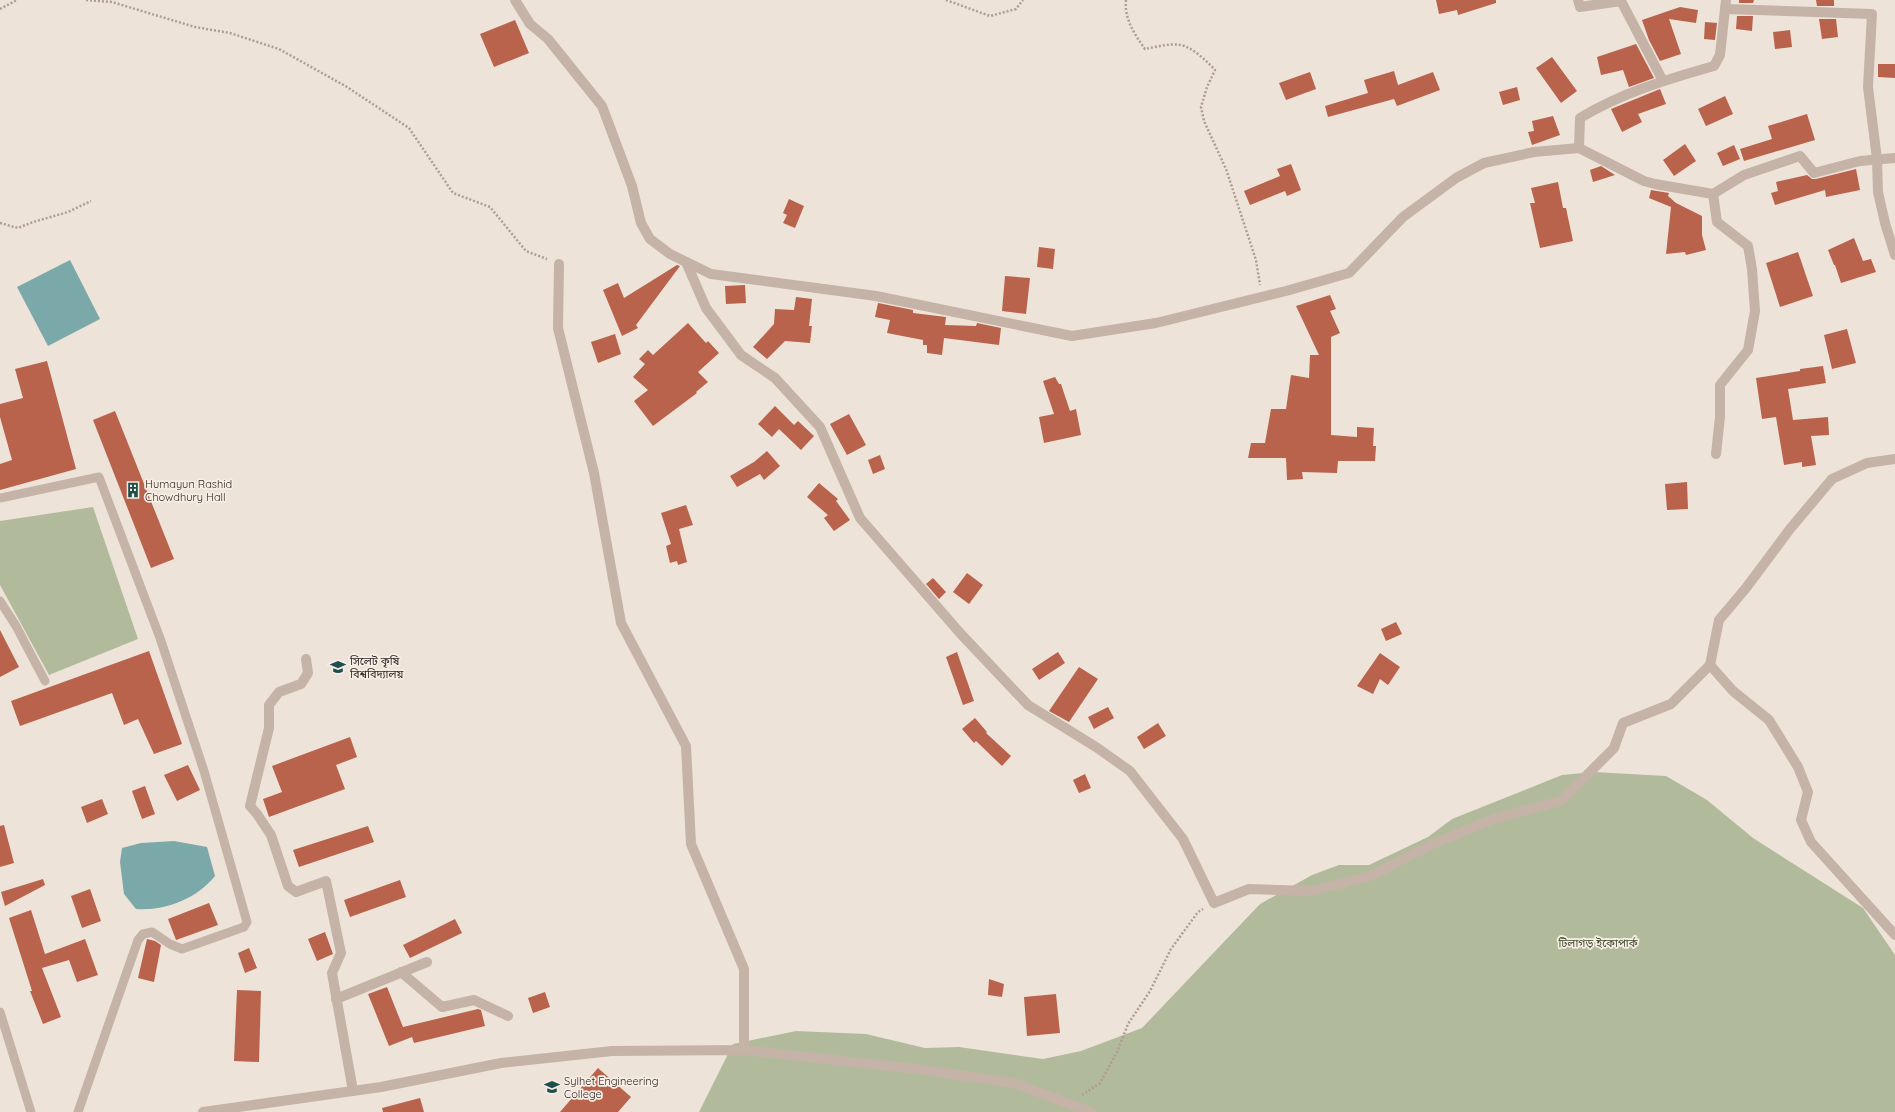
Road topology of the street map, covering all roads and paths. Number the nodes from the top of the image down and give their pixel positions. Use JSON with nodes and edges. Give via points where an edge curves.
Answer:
{"nodes":[{"id":1,"x":17,"y":0,"type":"edge"},
{"id":2,"x":86,"y":0,"type":"edge"},
{"id":3,"x":515,"y":0,"type":"edge"},
{"id":4,"x":946,"y":0,"type":"edge"},
{"id":5,"x":1023,"y":0,"type":"edge"},
{"id":6,"x":1126,"y":0,"type":"edge"},
{"id":7,"x":1578,"y":0,"type":"edge"},
{"id":8,"x":1726,"y":5,"type":"edge"},
{"id":9,"x":0,"y":9,"type":"edge"},
{"id":10,"x":1663,"y":81,"type":"junction"},
{"id":11,"x":1579,"y":148,"type":"junction"},
{"id":12,"x":1895,"y":158,"type":"edge"},
{"id":13,"x":1877,"y":159,"type":"junction"},
{"id":14,"x":1713,"y":194,"type":"junction"},
{"id":15,"x":91,"y":201,"type":"dead end"},
{"id":16,"x":0,"y":223,"type":"edge"},
{"id":17,"x":1895,"y":255,"type":"edge"},
{"id":18,"x":686,"y":262,"type":"junction"},
{"id":19,"x":559,"y":264,"type":"joint"},
{"id":20,"x":1262,"y":297,"type":"junction"},
{"id":21,"x":1716,"y":454,"type":"dead end"},
{"id":22,"x":1895,"y":459,"type":"edge"},
{"id":23,"x":0,"y":498,"type":"edge"},
{"id":24,"x":0,"y":601,"type":"edge"},
{"id":25,"x":306,"y":659,"type":"dead end"},
{"id":26,"x":1710,"y":665,"type":"junction"},
{"id":27,"x":45,"y":681,"type":"dead end"},
{"id":28,"x":1214,"y":903,"type":"junction"},
{"id":29,"x":1895,"y":936,"type":"edge"},
{"id":30,"x":427,"y":962,"type":"dead end"},
{"id":31,"x":401,"y":972,"type":"junction"},
{"id":32,"x":336,"y":999,"type":"junction"},
{"id":33,"x":0,"y":1012,"type":"edge"},
{"id":34,"x":508,"y":1016,"type":"dead end"},
{"id":35,"x":744,"y":1050,"type":"junction"},
{"id":36,"x":353,"y":1091,"type":"junction"},
{"id":37,"x":1071,"y":1103,"type":"junction"},
{"id":38,"x":223,"y":1111,"type":"edge"},
{"id":39,"x":31,"y":1112,"type":"edge"},
{"id":40,"x":78,"y":1112,"type":"edge"},
{"id":41,"x":203,"y":1112,"type":"edge"},
{"id":42,"x":1092,"y":1112,"type":"edge"}],
"edges":[{"from":1,"to":9,"type":"path"},
{"from":2,"to":19,"type":"path","via":[[112,2],[195,27],[230,33],[279,49],[346,86],[409,128],[453,192],[490,208],[526,251]]},
{"from":3,"to":18,"type":"street","via":[[530,24],[548,39],[602,106],[632,186],[641,223],[650,239]]},
{"from":4,"to":5,"type":"path","via":[[990,16],[1016,9]]},
{"from":6,"to":20,"type":"path","via":[[1125,9],[1134,33],[1145,49],[1162,45],[1181,45],[1206,60],[1215,70],[1202,107],[1204,121],[1226,169],[1256,260]]},
{"from":7,"to":10,"type":"street","via":[[1580,7],[1621,1]]},
{"from":8,"to":10,"type":"street","via":[[1720,55],[1714,66]]},
{"from":8,"to":13,"type":"street","via":[[1872,14],[1868,87]]},
{"from":10,"to":11,"type":"street","via":[[1599,107],[1580,118]]},
{"from":11,"to":14,"type":"street","via":[[1644,181]]},
{"from":11,"to":20,"type":"street","via":[[1534,152],[1484,163],[1456,178],[1403,218],[1349,273]]},
{"from":12,"to":13,"type":"street"},
{"from":13,"to":14,"type":"street","via":[[1814,173],[1800,156],[1744,175]]},
{"from":13,"to":17,"type":"street","via":[[1878,192],[1884,223]]},
{"from":14,"to":21,"type":"street","via":[[1717,222],[1748,246],[1755,310],[1748,350],[1720,385]]},
{"from":15,"to":16,"type":"path","via":[[68,212],[18,228]]},
{"from":18,"to":20,"type":"street","via":[[711,274],[876,296],[1072,336],[1156,323]]},
{"from":18,"to":28,"type":"street","via":[[706,308],[741,355],[775,378],[820,427],[860,518],[960,633],[1028,705],[1130,771],[1183,840]]},
{"from":19,"to":35,"type":"street","via":[[558,328],[594,473],[621,623],[686,746],[691,844],[744,968]]},
{"from":22,"to":26,"type":"street","via":[[1867,463],[1832,479],[1719,620]]},
{"from":23,"to":40,"type":"lane","via":[[100,477],[163,646],[204,771],[247,922],[244,927],[182,949],[152,932],[143,934],[138,940]]},
{"from":24,"to":27,"type":"lane"},
{"from":25,"to":32,"type":"street","via":[[308,673],[301,684],[279,692],[269,705],[269,728],[250,806],[271,835],[288,886],[296,892],[326,881],[341,953],[332,973]]},
{"from":26,"to":28,"type":"street","via":[[1671,704],[1623,723],[1614,748],[1561,801],[1493,819],[1433,844],[1370,876],[1312,891],[1249,889]]},
{"from":26,"to":29,"type":"street","via":[[1733,691],[1769,720],[1798,767],[1808,792],[1802,820],[1811,842]]},
{"from":28,"to":37,"type":"path","via":[[1198,912],[1171,949],[1150,991],[1128,1024],[1117,1052],[1100,1083]]},
{"from":30,"to":31,"type":"street"},
{"from":31,"to":32,"type":"street"},
{"from":31,"to":34,"type":"street","via":[[442,1007],[474,1000]]},
{"from":32,"to":36,"type":"street"},
{"from":33,"to":39,"type":"lane"},
{"from":35,"to":36,"type":"street","via":[[612,1051],[501,1063],[381,1088]]},
{"from":35,"to":37,"type":"street","via":[[917,1069],[1014,1083]]},
{"from":36,"to":38,"type":"street"},
{"from":37,"to":42,"type":"street"},
{"from":38,"to":41,"type":"street"}]}
